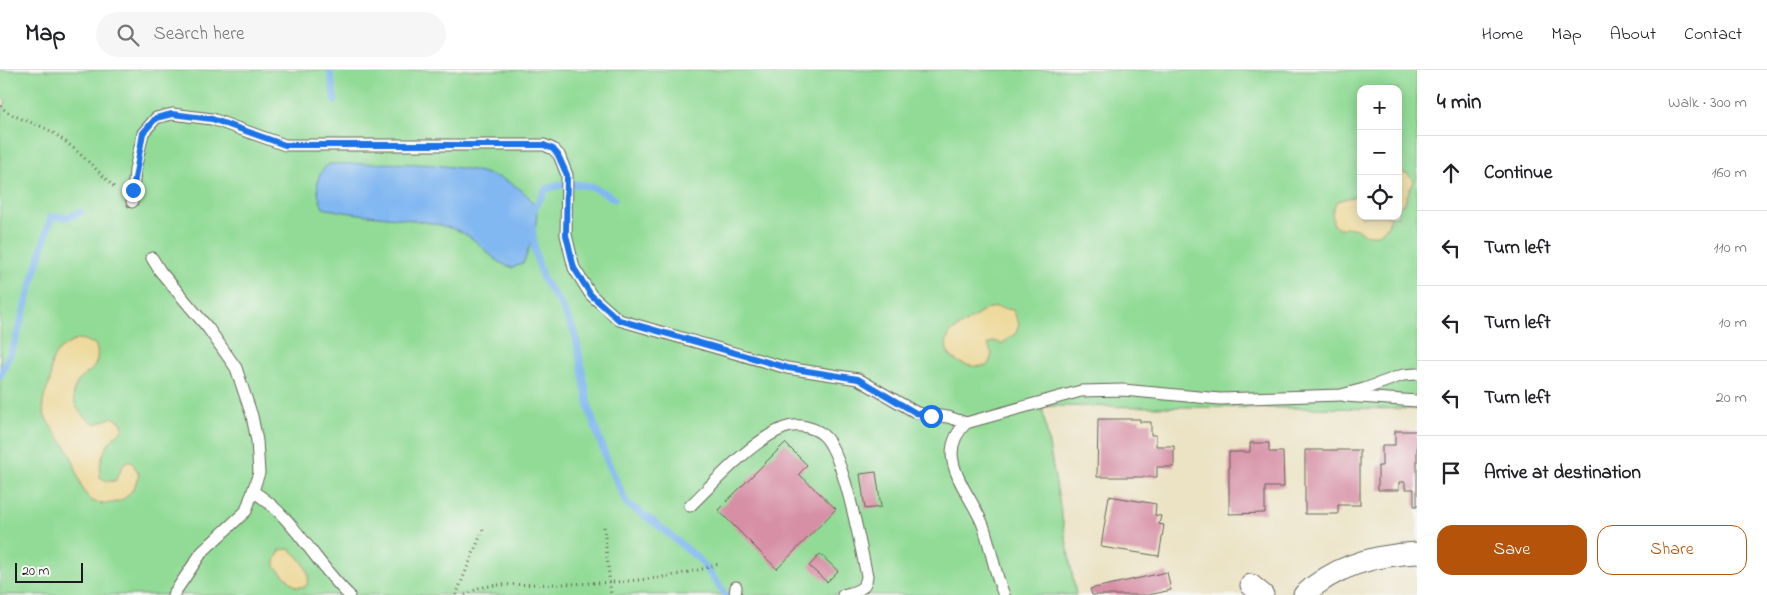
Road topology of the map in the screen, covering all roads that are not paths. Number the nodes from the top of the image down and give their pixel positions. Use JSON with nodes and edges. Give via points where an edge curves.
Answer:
{"nodes":[{"id":1,"x":132,"y":202,"type":"road end"},
{"id":2,"x":152,"y":258,"type":"dead end"},
{"id":3,"x":1417,"y":374,"type":"edge"},
{"id":4,"x":1341,"y":395,"type":"junction"},
{"id":5,"x":1417,"y":401,"type":"edge"},
{"id":6,"x":966,"y":423,"type":"junction"},
{"id":7,"x":254,"y":492,"type":"junction"},
{"id":8,"x":690,"y":506,"type":"dead end"},
{"id":9,"x":1417,"y":553,"type":"edge"},
{"id":10,"x":173,"y":595,"type":"edge"},
{"id":11,"x":349,"y":595,"type":"edge"},
{"id":12,"x":843,"y":595,"type":"edge"},
{"id":13,"x":1004,"y":595,"type":"edge"},
{"id":14,"x":1304,"y":595,"type":"edge"}],
"edges":[{"from":1,"to":6,"type":"lane","via":[[143,133],[156,118],[172,114],[212,119],[285,145],[544,145],[558,155],[567,175],[566,235],[574,268],[591,295],[619,320],[788,368],[858,379],[916,413]]},
{"from":2,"to":7,"type":"lane","via":[[236,368],[257,441],[259,473]]},
{"from":3,"to":4,"type":"lane","via":[[1403,375]]},
{"from":4,"to":5,"type":"lane"},
{"from":4,"to":6,"type":"lane","via":[[1220,400],[1145,391],[1101,390],[1063,395]]},
{"from":6,"to":13,"type":"lane","via":[[952,445],[952,456],[984,527]]},
{"from":7,"to":10,"type":"lane","via":[[246,511],[202,552]]},
{"from":7,"to":11,"type":"lane","via":[[299,534]]},
{"from":8,"to":12,"type":"lane","via":[[758,444],[784,428],[796,426],[817,430],[826,437],[837,456],[867,576],[867,584],[862,589]]},
{"from":9,"to":14,"type":"street","via":[[1380,556],[1357,563],[1332,574]]}]}
